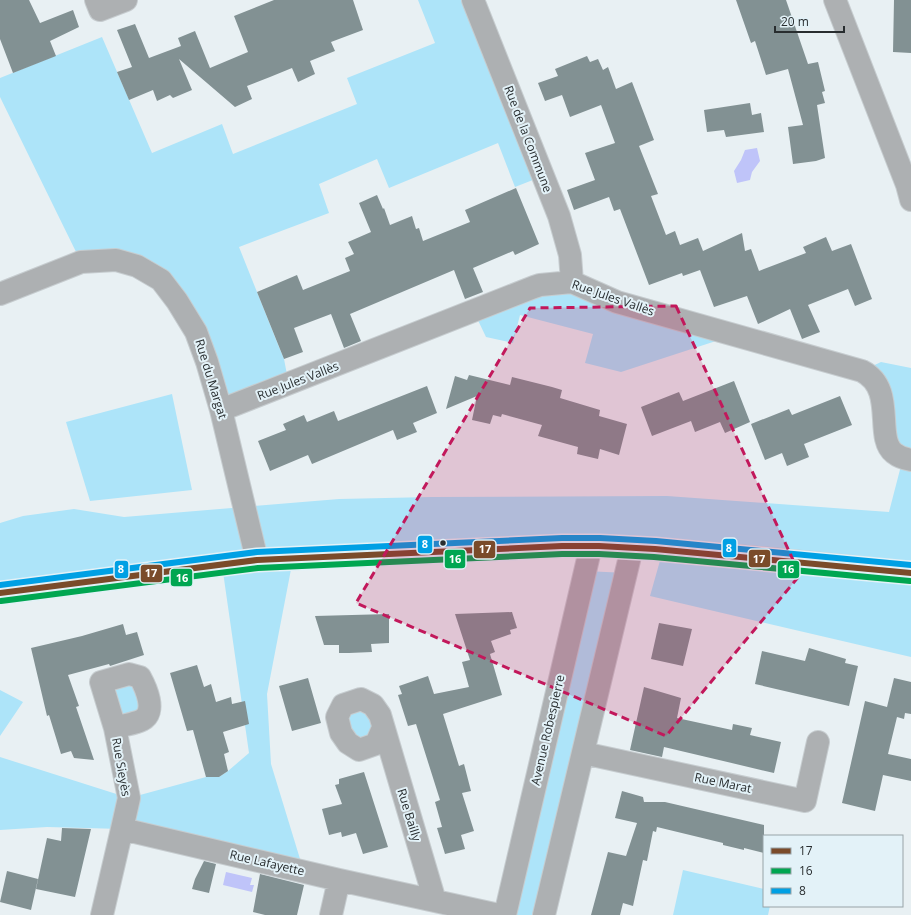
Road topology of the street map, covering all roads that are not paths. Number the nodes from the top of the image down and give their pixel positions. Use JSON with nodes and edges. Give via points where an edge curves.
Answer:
{"nodes":[{"id":1,"x":96,"y":0,"type":"edge"},
{"id":2,"x":126,"y":0,"type":"edge"},
{"id":3,"x":473,"y":0,"type":"edge"},
{"id":4,"x":835,"y":0,"type":"edge"},
{"id":5,"x":911,"y":200,"type":"edge"},
{"id":6,"x":572,"y":282,"type":"junction"},
{"id":7,"x":0,"y":294,"type":"edge"},
{"id":8,"x":221,"y":410,"type":"junction"},
{"id":9,"x":911,"y":460,"type":"edge"},
{"id":10,"x":591,"y":546,"type":"junction"},
{"id":11,"x":632,"y":548,"type":"junction"},
{"id":12,"x":257,"y":560,"type":"junction"},
{"id":13,"x":911,"y":573,"type":"edge"},
{"id":14,"x":0,"y":593,"type":"edge"},
{"id":15,"x":114,"y":728,"type":"dead end"},
{"id":16,"x":383,"y":728,"type":"dead end"},
{"id":17,"x":818,"y":742,"type":"dead end"},
{"id":18,"x":583,"y":753,"type":"junction"},
{"id":19,"x":129,"y":830,"type":"junction"},
{"id":20,"x":339,"y":880,"type":"junction"},
{"id":21,"x":435,"y":901,"type":"junction"},
{"id":22,"x":102,"y":915,"type":"edge"},
{"id":23,"x":331,"y":915,"type":"edge"},
{"id":24,"x":499,"y":915,"type":"edge"},
{"id":25,"x":505,"y":915,"type":"edge"},
{"id":26,"x":544,"y":915,"type":"edge"}],
"edges":[{"from":1,"to":2,"type":"street","via":[[100,10]]},
{"from":3,"to":6,"type":"street","name":"Rue de la Commune","via":[[558,216],[569,250]]},
{"from":4,"to":5,"type":"street"},
{"from":6,"to":8,"type":"street","name":"Rue Jules Vallès","via":[[540,285]]},
{"from":6,"to":9,"type":"street","name":"Rue Jules Vallès","via":[[618,302],[866,373],[874,382],[883,403],[888,444],[893,452]]},
{"from":7,"to":8,"type":"street","name":"Rue du Margat","via":[[81,262],[116,260],[137,266],[161,280],[196,332]]},
{"from":8,"to":12,"type":"street","name":"Rue du Margat"},
{"from":10,"to":11,"type":"main road"},
{"from":10,"to":12,"type":"main road"},
{"from":10,"to":25,"type":"street","name":"Avenue Robespierre"},
{"from":11,"to":13,"type":"main road","via":[[779,559]]},
{"from":11,"to":18,"type":"street"},
{"from":12,"to":14,"type":"main road"},
{"from":15,"to":19,"type":"street","name":"Rue Sieyès","via":[[129,798]]},
{"from":16,"to":21,"type":"street","name":"Rue Bailly"},
{"from":17,"to":18,"type":"street","name":"Rue Marat","via":[[805,801]]},
{"from":18,"to":26,"type":"street"},
{"from":19,"to":20,"type":"street","name":"Rue Lafayette"},
{"from":19,"to":22,"type":"street"},
{"from":20,"to":21,"type":"street","name":"Rue Lafayette"},
{"from":20,"to":23,"type":"street"},
{"from":21,"to":24,"type":"street","name":"Rue Lafayette"}]}
